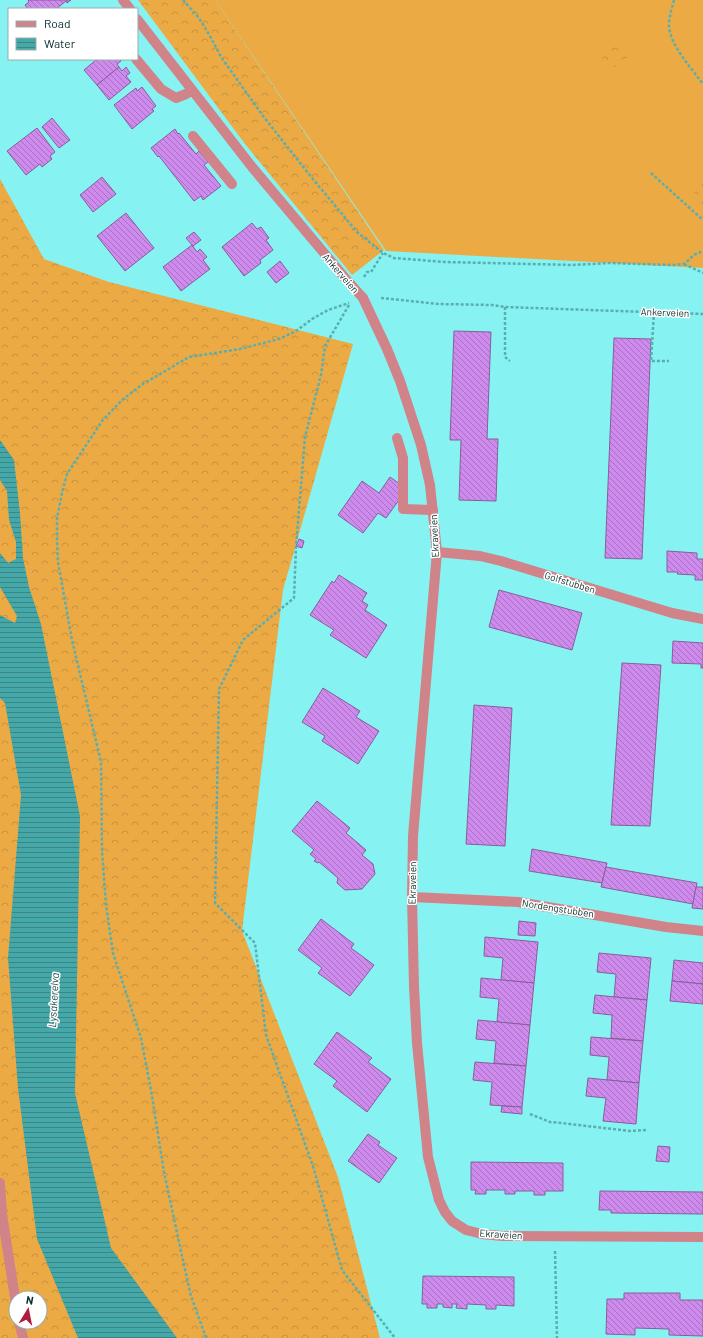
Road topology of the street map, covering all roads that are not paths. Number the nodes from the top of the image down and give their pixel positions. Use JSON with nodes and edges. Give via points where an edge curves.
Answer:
{"nodes":[{"id":1,"x":123,"y":0,"type":"edge"},
{"id":2,"x":129,"y":8,"type":"edge"},
{"id":3,"x":138,"y":20,"type":"edge"},
{"id":4,"x":137,"y":60,"type":"edge"},
{"id":5,"x":192,"y":90,"type":"junction"},
{"id":6,"x":192,"y":136,"type":"dead end"},
{"id":7,"x":232,"y":184,"type":"dead end"},
{"id":8,"x":363,"y":298,"type":"joint"},
{"id":9,"x":397,"y":438,"type":"dead end"},
{"id":10,"x":433,"y":510,"type":"junction"},
{"id":11,"x":437,"y":552,"type":"junction"},
{"id":12,"x":703,"y":619,"type":"edge"},
{"id":13,"x":412,"y":897,"type":"junction"},
{"id":14,"x":703,"y":931,"type":"edge"},
{"id":15,"x":0,"y":1183,"type":"edge"},
{"id":16,"x":703,"y":1238,"type":"edge"},
{"id":17,"x":14,"y":1290,"type":"edge"}],
"edges":[{"from":1,"to":2,"type":"street"},
{"from":3,"to":5,"type":"street","name":"Ankerveien"},
{"from":4,"to":5,"type":"street","via":[[161,89],[176,98]]},
{"from":5,"to":8,"type":"street","name":"Ankerveien","via":[[252,168]]},
{"from":6,"to":7,"type":"street"},
{"from":8,"to":10,"type":"street","name":"Ekraveien","via":[[388,349],[412,416],[421,445]]},
{"from":9,"to":10,"type":"street","via":[[403,458],[403,509]]},
{"from":10,"to":11,"type":"street","name":"Ekraveien"},
{"from":11,"to":12,"type":"street","name":"Golfstubben","via":[[480,556],[501,561],[672,613]]},
{"from":11,"to":13,"type":"street","name":"Ekraveien","via":[[413,836]]},
{"from":13,"to":14,"type":"street","name":"Nordengstubben","via":[[518,902]]},
{"from":13,"to":16,"type":"street","name":"Ekraveien","via":[[414,988],[428,1157],[440,1200],[452,1221],[466,1230],[502,1236]]},
{"from":15,"to":17,"type":"street"}]}
